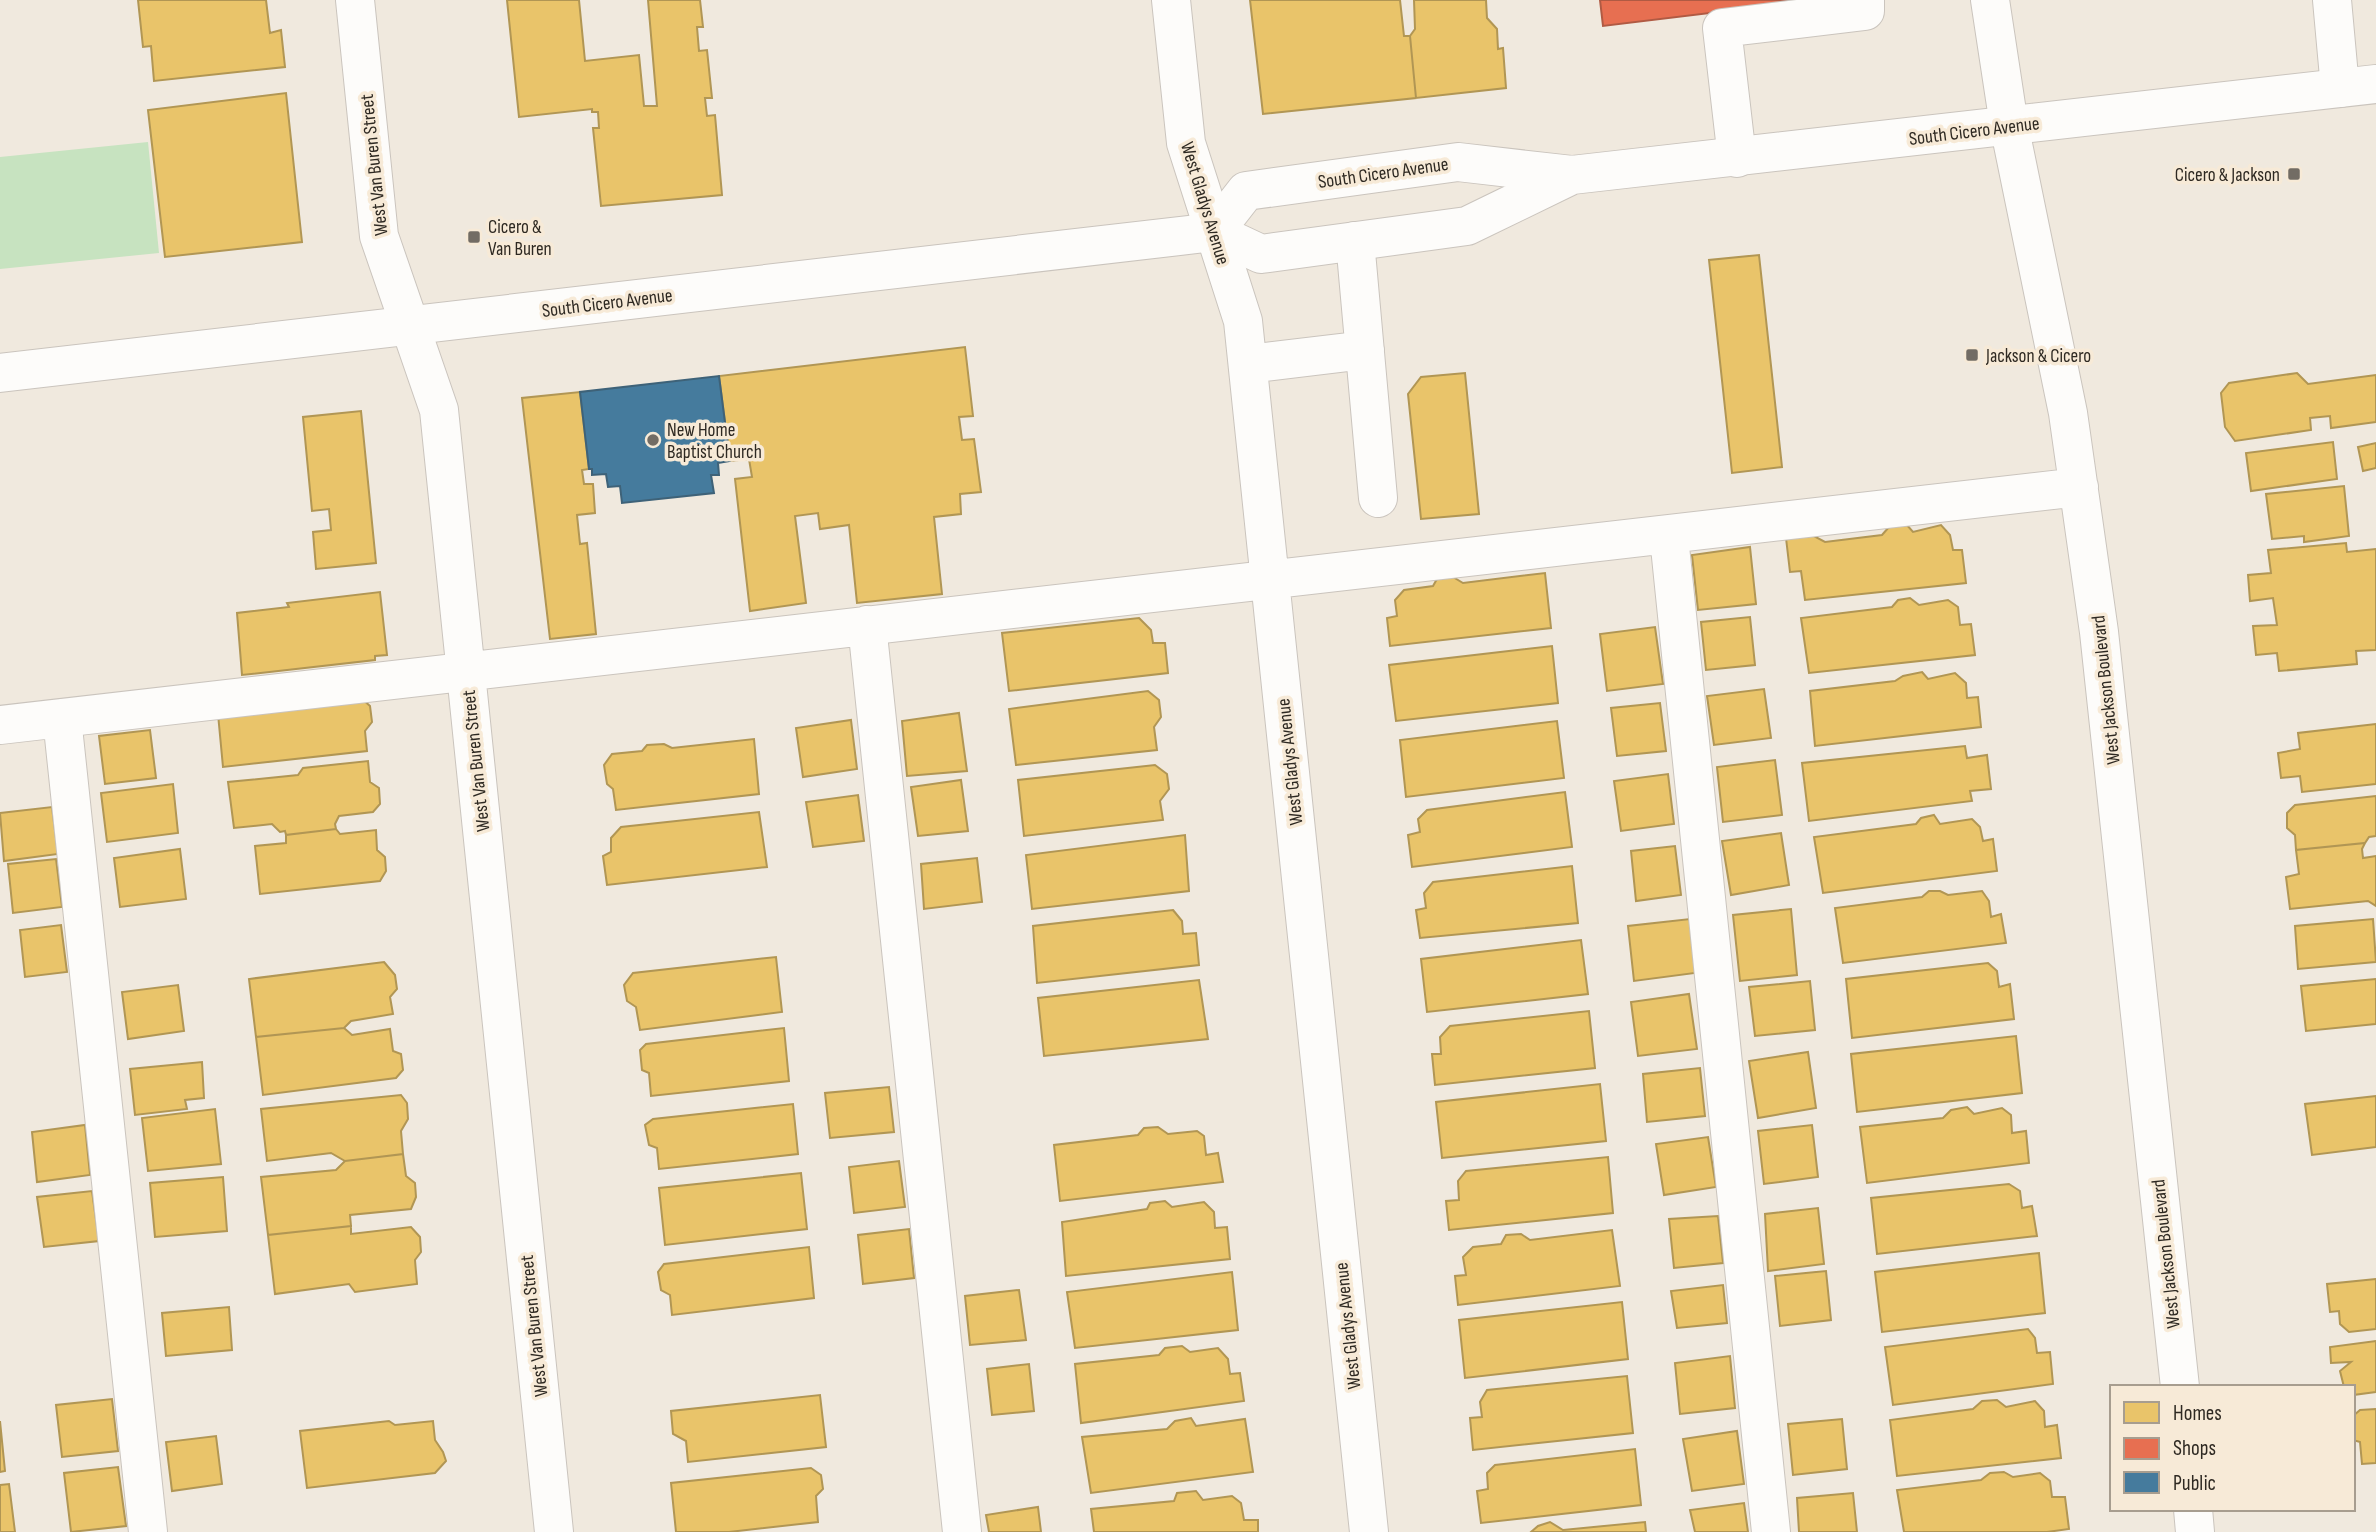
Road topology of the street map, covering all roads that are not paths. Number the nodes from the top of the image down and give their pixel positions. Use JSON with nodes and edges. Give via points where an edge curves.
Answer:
{"nodes":[{"id":1,"x":355,"y":0,"type":"edge"},
{"id":2,"x":1171,"y":0,"type":"edge"},
{"id":3,"x":1865,"y":0,"type":"edge"},
{"id":4,"x":1990,"y":0,"type":"edge"},
{"id":5,"x":2332,"y":0,"type":"edge"},
{"id":6,"x":2358,"y":86,"type":"edge"},
{"id":7,"x":2009,"y":125,"type":"junction"},
{"id":8,"x":1737,"y":158,"type":"junction"},
{"id":9,"x":1572,"y":175,"type":"junction"},
{"id":10,"x":1214,"y":232,"type":"junction"},
{"id":11,"x":1355,"y":241,"type":"junction"},
{"id":12,"x":408,"y":325,"type":"junction"},
{"id":13,"x":1366,"y":350,"type":"junction"},
{"id":14,"x":1248,"y":364,"type":"junction"},
{"id":15,"x":0,"y":373,"type":"edge"},
{"id":16,"x":2078,"y":487,"type":"junction"},
{"id":17,"x":1378,"y":498,"type":"dead end"},
{"id":18,"x":1669,"y":537,"type":"junction"},
{"id":19,"x":1270,"y":581,"type":"junction"},
{"id":20,"x":867,"y":625,"type":"junction"},
{"id":21,"x":465,"y":669,"type":"junction"},
{"id":22,"x":62,"y":718,"type":"junction"},
{"id":23,"x":0,"y":725,"type":"edge"},
{"id":24,"x":2179,"y":1385,"type":"edge"},
{"id":25,"x":2193,"y":1511,"type":"edge"},
{"id":26,"x":148,"y":1532,"type":"edge"},
{"id":27,"x":554,"y":1532,"type":"edge"},
{"id":28,"x":962,"y":1532,"type":"edge"},
{"id":29,"x":1369,"y":1532,"type":"edge"},
{"id":30,"x":1771,"y":1532,"type":"edge"},
{"id":31,"x":2195,"y":1532,"type":"edge"}],
"edges":[{"from":1,"to":12,"type":"street","name":"West Van Buren Street","via":[[379,236]]},
{"from":2,"to":10,"type":"street","name":"West Gladys Avenue","via":[[1185,143]]},
{"from":3,"to":8,"type":"street","via":[[1865,11],[1722,28]]},
{"from":4,"to":7,"type":"street","name":"West Jackson Boulevard"},
{"from":5,"to":6,"type":"street"},
{"from":6,"to":7,"type":"street","name":"South Cicero Avenue"},
{"from":7,"to":8,"type":"street","name":"South Cicero Avenue"},
{"from":7,"to":16,"type":"street","name":"West Jackson Boulevard"},
{"from":8,"to":9,"type":"street","name":"South Cicero Avenue"},
{"from":9,"to":10,"type":"street","name":"South Cicero Avenue","via":[[1458,162],[1246,191]]},
{"from":9,"to":11,"type":"street","name":"South Cicero Avenue","via":[[1467,226]]},
{"from":10,"to":11,"type":"street","name":"South Cicero Avenue","via":[[1261,254]]},
{"from":10,"to":12,"type":"street","name":"South Cicero Avenue"},
{"from":10,"to":14,"type":"street","name":"West Gladys Avenue","via":[[1243,321]]},
{"from":11,"to":13,"type":"street"},
{"from":12,"to":15,"type":"street","name":"South Cicero Avenue"},
{"from":12,"to":21,"type":"street","name":"West Van Buren Street","via":[[439,410]]},
{"from":13,"to":14,"type":"street"},
{"from":13,"to":17,"type":"street"},
{"from":14,"to":19,"type":"street","name":"West Gladys Avenue"},
{"from":16,"to":18,"type":"street"},
{"from":16,"to":24,"type":"street","name":"West Jackson Boulevard","via":[[2101,646]]},
{"from":18,"to":19,"type":"street"},
{"from":18,"to":30,"type":"street"},
{"from":19,"to":20,"type":"street"},
{"from":19,"to":29,"type":"street","name":"West Gladys Avenue"},
{"from":20,"to":21,"type":"street"},
{"from":20,"to":28,"type":"street"},
{"from":21,"to":22,"type":"street"},
{"from":21,"to":27,"type":"street","name":"West Van Buren Street"},
{"from":22,"to":23,"type":"street"},
{"from":22,"to":26,"type":"street"},
{"from":25,"to":31,"type":"street"}]}
